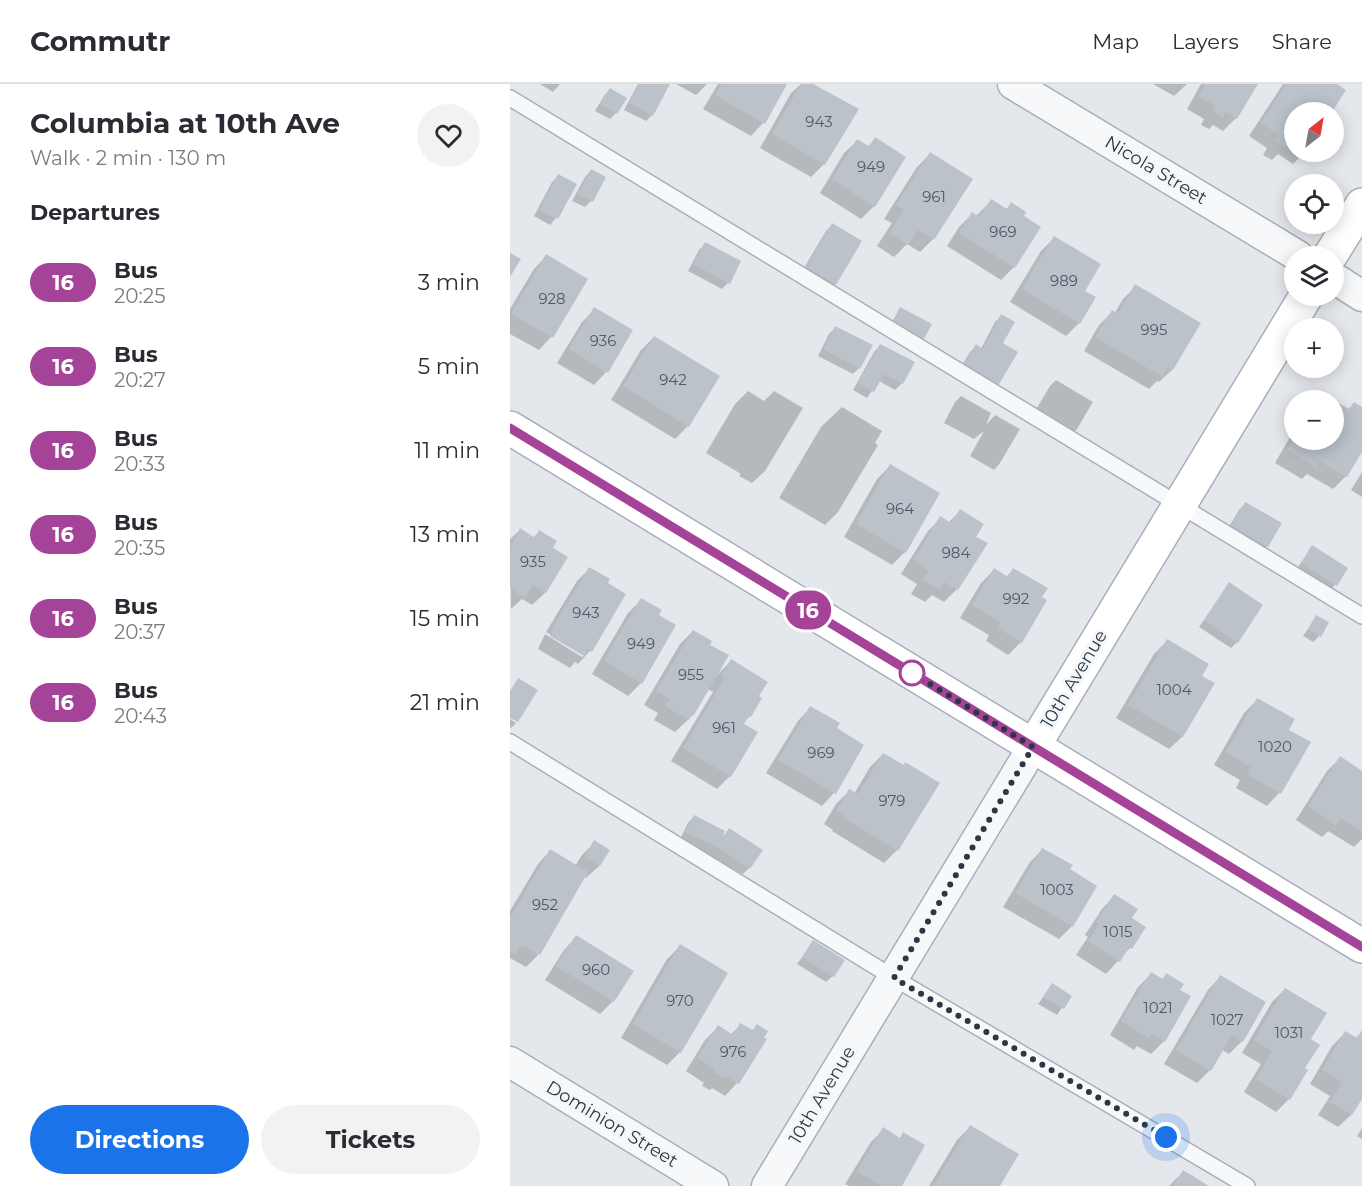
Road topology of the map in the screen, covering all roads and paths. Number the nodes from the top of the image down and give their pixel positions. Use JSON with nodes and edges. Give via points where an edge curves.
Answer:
{"nodes":[{"id":1,"x":1013,"y":84,"type":"edge"},
{"id":2,"x":510,"y":98,"type":"edge"},
{"id":3,"x":1362,"y":205,"type":"edge"},
{"id":4,"x":1336,"y":246,"type":"edge"},
{"id":5,"x":1284,"y":248,"type":"edge"},
{"id":6,"x":1344,"y":284,"type":"edge"},
{"id":7,"x":1362,"y":296,"type":"edge"},
{"id":8,"x":1300,"y":306,"type":"edge"},
{"id":9,"x":510,"y":428,"type":"edge"},
{"id":10,"x":1179,"y":505,"type":"junction"},
{"id":11,"x":1362,"y":616,"type":"edge"},
{"id":12,"x":510,"y":742,"type":"edge"},
{"id":13,"x":1033,"y":747,"type":"junction"},
{"id":14,"x":1362,"y":946,"type":"edge"},
{"id":15,"x":894,"y":978,"type":"junction"},
{"id":16,"x":510,"y":1062,"type":"edge"},
{"id":17,"x":713,"y":1186,"type":"edge"},
{"id":18,"x":767,"y":1186,"type":"edge"},
{"id":19,"x":1247,"y":1186,"type":"edge"}],
"edges":[{"from":1,"to":5,"type":"street","name":"Nicola Street"},
{"from":2,"to":10,"type":"lane"},
{"from":3,"to":4,"type":"main road"},
{"from":6,"to":7,"type":"street"},
{"from":8,"to":10,"type":"main road","name":"10th Avenue"},
{"from":9,"to":13,"type":"main road"},
{"from":10,"to":11,"type":"lane"},
{"from":10,"to":13,"type":"main road","name":"10th Avenue"},
{"from":12,"to":15,"type":"lane"},
{"from":13,"to":14,"type":"main road"},
{"from":13,"to":15,"type":"street","name":"10th Avenue"},
{"from":15,"to":18,"type":"street","name":"10th Avenue"},
{"from":15,"to":19,"type":"lane"},
{"from":16,"to":17,"type":"street","name":"Dominion Street"}]}
